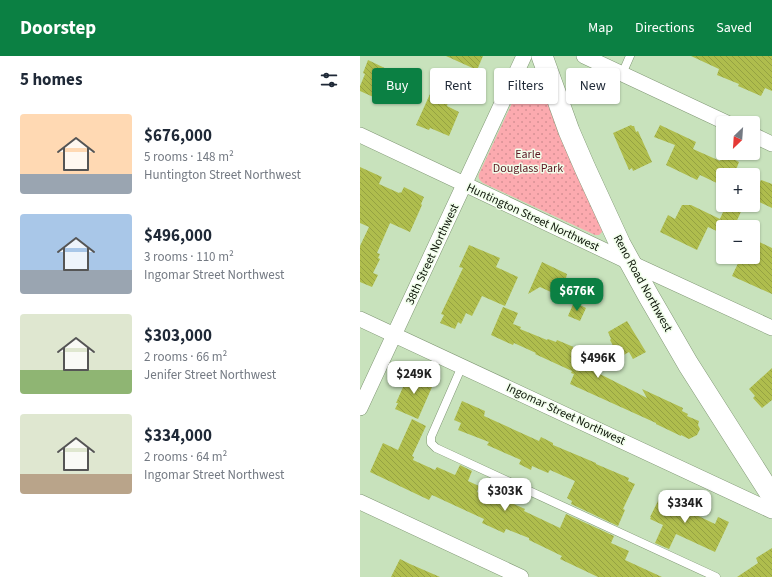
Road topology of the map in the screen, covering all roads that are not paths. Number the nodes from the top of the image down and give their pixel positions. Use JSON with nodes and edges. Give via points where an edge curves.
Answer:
{"nodes":[{"id":1,"x":524,"y":56,"type":"edge"},
{"id":2,"x":542,"y":56,"type":"edge"},
{"id":3,"x":584,"y":56,"type":"edge"},
{"id":4,"x":630,"y":56,"type":"edge"},
{"id":5,"x":622,"y":74,"type":"junction"},
{"id":6,"x":716,"y":118,"type":"edge"},
{"id":7,"x":360,"y":135,"type":"edge"},
{"id":8,"x":760,"y":138,"type":"edge"},
{"id":9,"x":772,"y":144,"type":"edge"},
{"id":10,"x":465,"y":184,"type":"junction"},
{"id":11,"x":631,"y":263,"type":"junction"},
{"id":12,"x":360,"y":319,"type":"edge"},
{"id":13,"x":772,"y":328,"type":"edge"},
{"id":14,"x":394,"y":335,"type":"junction"},
{"id":15,"x":462,"y":366,"type":"junction"},
{"id":16,"x":360,"y":408,"type":"edge"},
{"id":17,"x":772,"y":496,"type":"edge"},
{"id":18,"x":360,"y":502,"type":"edge"},
{"id":19,"x":772,"y":511,"type":"edge"},
{"id":20,"x":521,"y":577,"type":"edge"},
{"id":21,"x":716,"y":577,"type":"edge"}],
"edges":[{"from":1,"to":10,"type":"street","name":"38th Street Northwest"},
{"from":2,"to":11,"type":"main road","name":"Reno Road Northwest","via":[[584,168]]},
{"from":3,"to":5,"type":"street"},
{"from":4,"to":5,"type":"lane"},
{"from":5,"to":6,"type":"street"},
{"from":7,"to":10,"type":"street","name":"Huntington Street Northwest"},
{"from":8,"to":9,"type":"street"},
{"from":10,"to":11,"type":"street","name":"Huntington Street Northwest"},
{"from":10,"to":14,"type":"street","name":"38th Street Northwest"},
{"from":11,"to":13,"type":"street","name":"Huntington Street Northwest"},
{"from":11,"to":17,"type":"main road","name":"Reno Road Northwest","via":[[688,364]]},
{"from":12,"to":14,"type":"street","name":"Ingomar Street Northwest"},
{"from":14,"to":15,"type":"street","name":"Ingomar Street Northwest"},
{"from":14,"to":16,"type":"street","name":"38th Street Northwest"},
{"from":15,"to":19,"type":"street","name":"Ingomar Street Northwest"},
{"from":15,"to":21,"type":"lane","via":[[432,437],[431,443],[436,448]]},
{"from":18,"to":20,"type":"street"}]}
